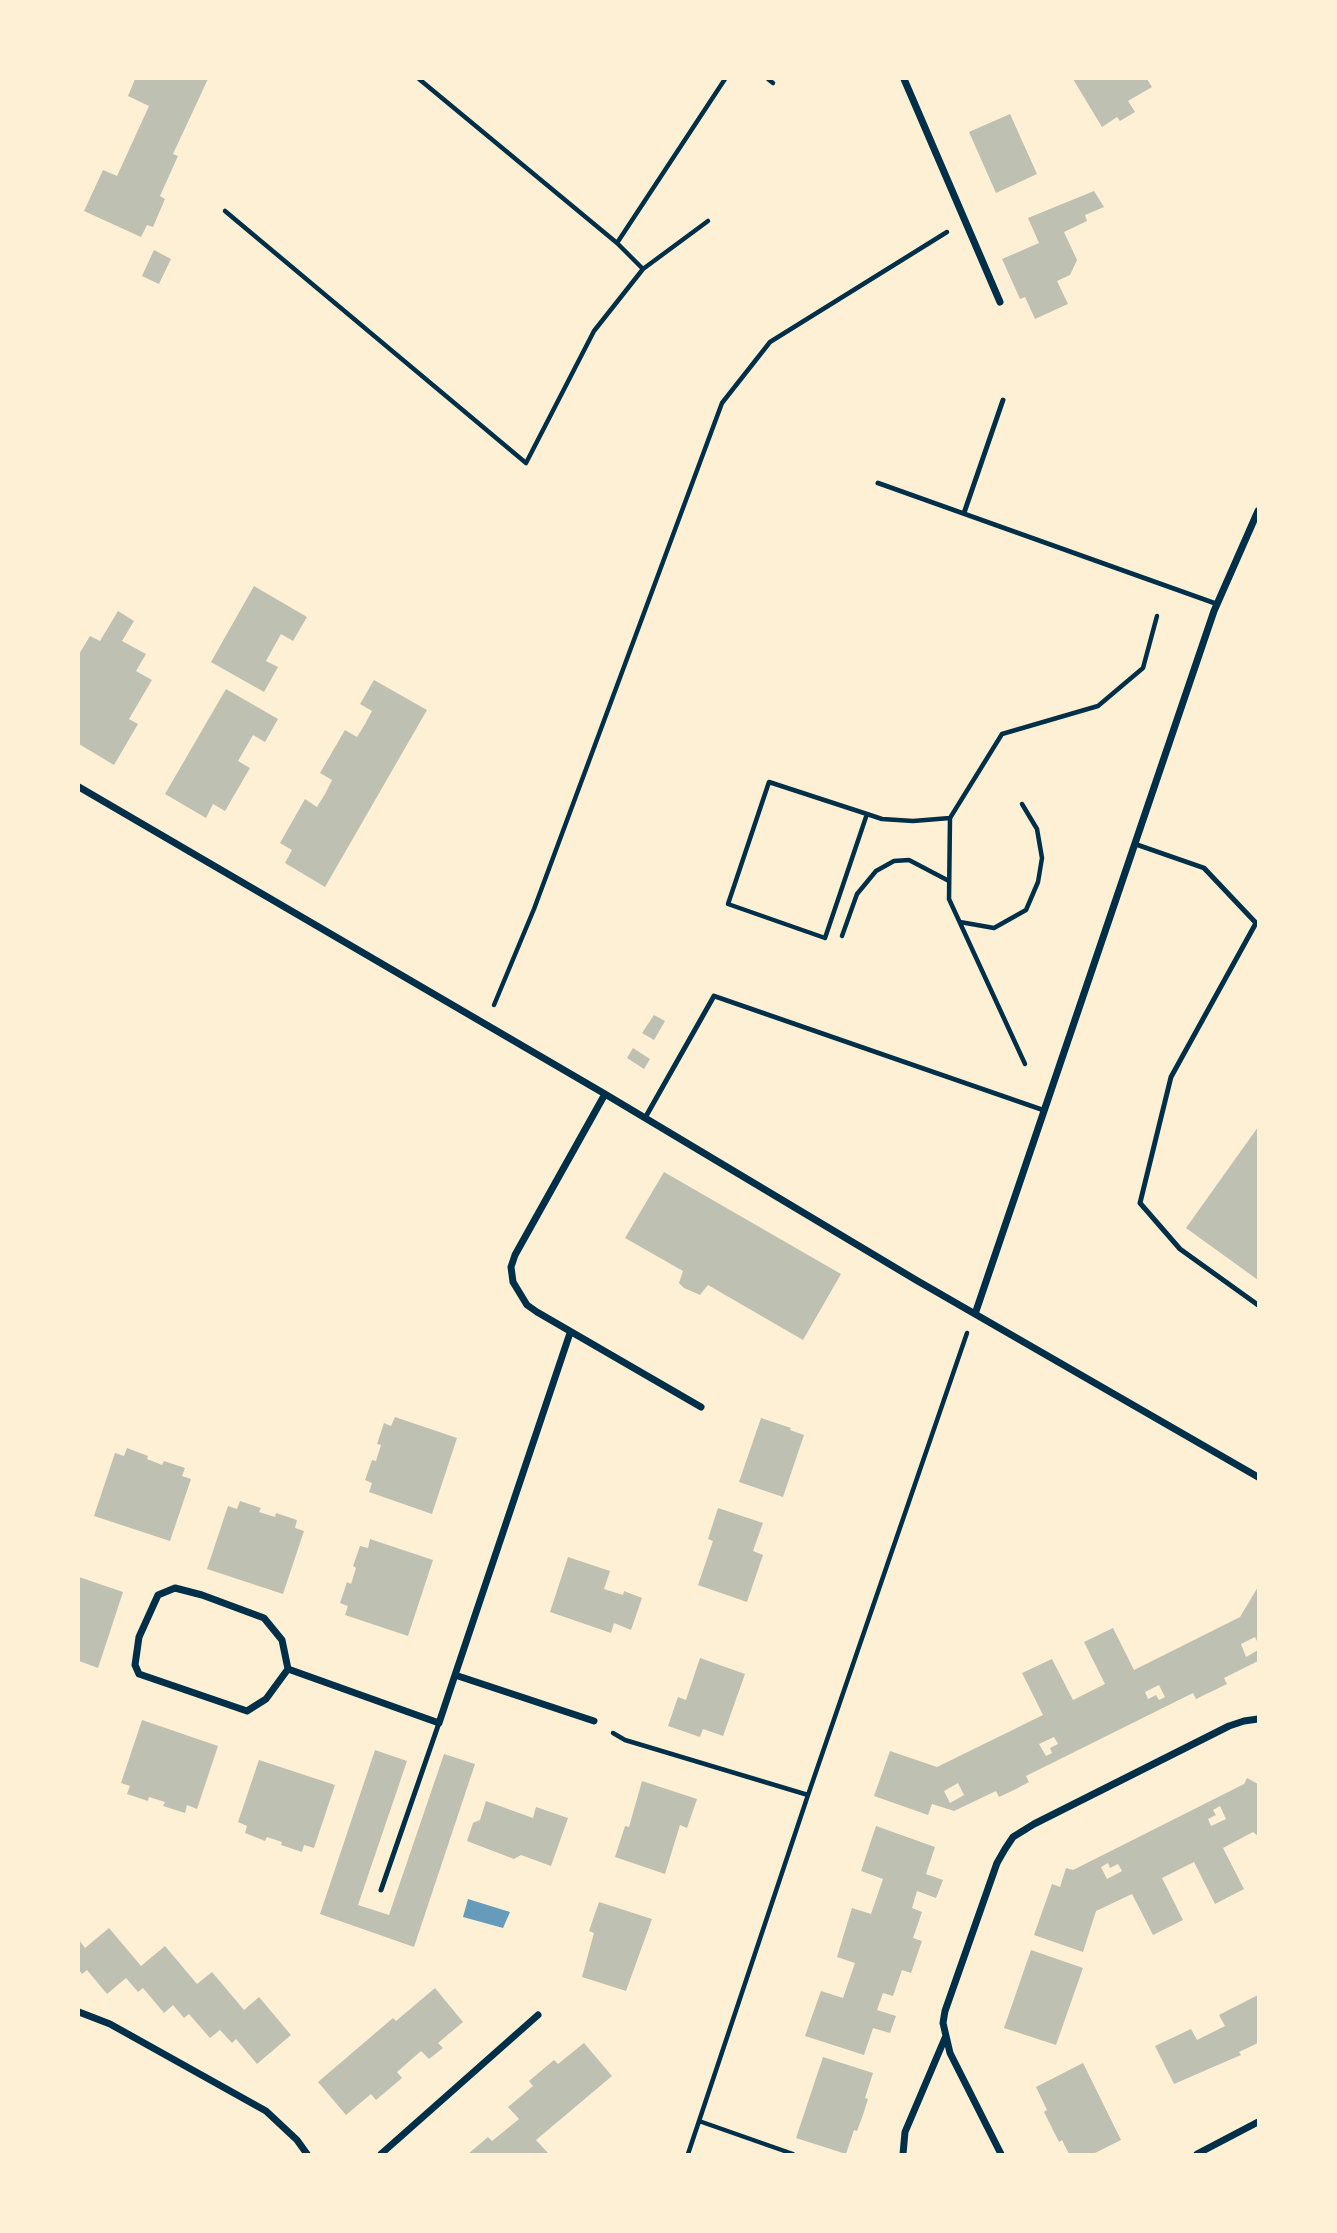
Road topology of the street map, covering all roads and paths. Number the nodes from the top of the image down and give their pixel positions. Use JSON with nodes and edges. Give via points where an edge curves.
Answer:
{"nodes":[{"id":1,"x":419,"y":79,"type":"edge"},
{"id":2,"x":725,"y":79,"type":"edge"},
{"id":3,"x":768,"y":79,"type":"edge"},
{"id":4,"x":904,"y":79,"type":"edge"},
{"id":5,"x":774,"y":83,"type":"dead end"},
{"id":6,"x":225,"y":211,"type":"dead end"},
{"id":7,"x":708,"y":221,"type":"dead end"},
{"id":8,"x":965,"y":221,"type":"junction"},
{"id":9,"x":617,"y":243,"type":"junction"},
{"id":10,"x":643,"y":269,"type":"junction"},
{"id":11,"x":1000,"y":302,"type":"dead end"},
{"id":12,"x":1003,"y":400,"type":"dead end"},
{"id":13,"x":878,"y":483,"type":"dead end"},
{"id":14,"x":1258,"y":511,"type":"edge"},
{"id":15,"x":964,"y":513,"type":"junction"},
{"id":16,"x":1217,"y":604,"type":"junction"},
{"id":17,"x":1157,"y":617,"type":"dead end"},
{"id":18,"x":79,"y":787,"type":"edge"},
{"id":19,"x":1022,"y":804,"type":"dead end"},
{"id":20,"x":867,"y":814,"type":"junction"},
{"id":21,"x":950,"y":818,"type":"junction"},
{"id":22,"x":1135,"y":844,"type":"junction"},
{"id":23,"x":949,"y":881,"type":"junction"},
{"id":24,"x":959,"y":922,"type":"junction"},
{"id":25,"x":842,"y":936,"type":"dead end"},
{"id":26,"x":485,"y":1024,"type":"junction"},
{"id":27,"x":1025,"y":1064,"type":"dead end"},
{"id":28,"x":605,"y":1094,"type":"junction"},
{"id":29,"x":1043,"y":1110,"type":"junction"},
{"id":30,"x":645,"y":1118,"type":"junction"},
{"id":31,"x":1258,"y":1305,"type":"edge"},
{"id":32,"x":975,"y":1314,"type":"junction"},
{"id":33,"x":570,"y":1333,"type":"junction"},
{"id":34,"x":701,"y":1407,"type":"dead end"},
{"id":35,"x":1258,"y":1476,"type":"edge"},
{"id":36,"x":288,"y":1670,"type":"junction"},
{"id":37,"x":456,"y":1675,"type":"junction"},
{"id":38,"x":1258,"y":1719,"type":"edge"},
{"id":39,"x":594,"y":1721,"type":"joint"},
{"id":40,"x":439,"y":1723,"type":"junction"},
{"id":41,"x":808,"y":1795,"type":"junction"},
{"id":42,"x":381,"y":1890,"type":"dead end"},
{"id":43,"x":79,"y":2012,"type":"edge"},
{"id":44,"x":538,"y":2015,"type":"dead end"},
{"id":45,"x":945,"y":2038,"type":"junction"},
{"id":46,"x":699,"y":2122,"type":"junction"},
{"id":47,"x":1258,"y":2122,"type":"edge"},
{"id":48,"x":307,"y":2154,"type":"edge"},
{"id":49,"x":381,"y":2154,"type":"edge"},
{"id":50,"x":688,"y":2154,"type":"edge"},
{"id":51,"x":793,"y":2154,"type":"edge"},
{"id":52,"x":903,"y":2154,"type":"edge"},
{"id":53,"x":1001,"y":2154,"type":"edge"},
{"id":54,"x":1197,"y":2154,"type":"edge"}],
"edges":[{"from":1,"to":9,"type":"path"},
{"from":2,"to":9,"type":"path"},
{"from":3,"to":5,"type":"path"},
{"from":4,"to":8,"type":"street"},
{"from":6,"to":10,"type":"path","via":[[526,463],[594,331]]},
{"from":7,"to":10,"type":"path"},
{"from":8,"to":11,"type":"street"},
{"from":8,"to":26,"type":"path","via":[[770,342],[722,403],[534,909]]},
{"from":9,"to":10,"type":"path"},
{"from":12,"to":15,"type":"lane"},
{"from":13,"to":15,"type":"lane"},
{"from":14,"to":16,"type":"street"},
{"from":15,"to":16,"type":"lane"},
{"from":16,"to":22,"type":"street"},
{"from":17,"to":21,"type":"path","via":[[1143,668],[1098,706],[1002,734]]},
{"from":18,"to":26,"type":"street"},
{"from":19,"to":24,"type":"path","via":[[1037,829],[1042,858],[1026,910],[994,928]]},
{"from":20,"to":20,"type":"path","via":[[769,782],[728,904],[825,938]]},
{"from":20,"to":21,"type":"path","via":[[902,820]]},
{"from":21,"to":23,"type":"path"},
{"from":22,"to":29,"type":"street"},
{"from":22,"to":31,"type":"lane","via":[[1204,868],[1256,923],[1171,1077],[1140,1203],[1180,1249]]},
{"from":23,"to":24,"type":"path","via":[[949,899]]},
{"from":23,"to":25,"type":"path","via":[[909,860],[894,861],[876,871],[857,894]]},
{"from":24,"to":27,"type":"path"},
{"from":26,"to":28,"type":"street"},
{"from":28,"to":30,"type":"street"},
{"from":28,"to":33,"type":"street","via":[[511,1267],[513,1282],[527,1305]]},
{"from":29,"to":30,"type":"lane","via":[[715,996]]},
{"from":29,"to":32,"type":"street"},
{"from":30,"to":32,"type":"street"},
{"from":32,"to":35,"type":"street"},
{"from":32,"to":41,"type":"path"},
{"from":33,"to":34,"type":"street"},
{"from":33,"to":37,"type":"street"},
{"from":36,"to":36,"type":"street","via":[[282,1640],[264,1618],[175,1588],[158,1595],[139,1637],[135,1665],[139,1674],[247,1711],[267,1699]]},
{"from":36,"to":40,"type":"street"},
{"from":37,"to":39,"type":"street"},
{"from":37,"to":40,"type":"street"},
{"from":38,"to":45,"type":"street","via":[[1229,1726],[1013,1837],[997,1863],[945,2011]]},
{"from":39,"to":41,"type":"path","via":[[625,1740]]},
{"from":40,"to":42,"type":"lane"},
{"from":41,"to":46,"type":"path"},
{"from":43,"to":48,"type":"street","via":[[110,2024],[266,2111]]},
{"from":44,"to":49,"type":"street"},
{"from":45,"to":52,"type":"street","via":[[905,2132]]},
{"from":45,"to":53,"type":"street"},
{"from":46,"to":50,"type":"path"},
{"from":46,"to":51,"type":"path"},
{"from":47,"to":54,"type":"street"}]}
